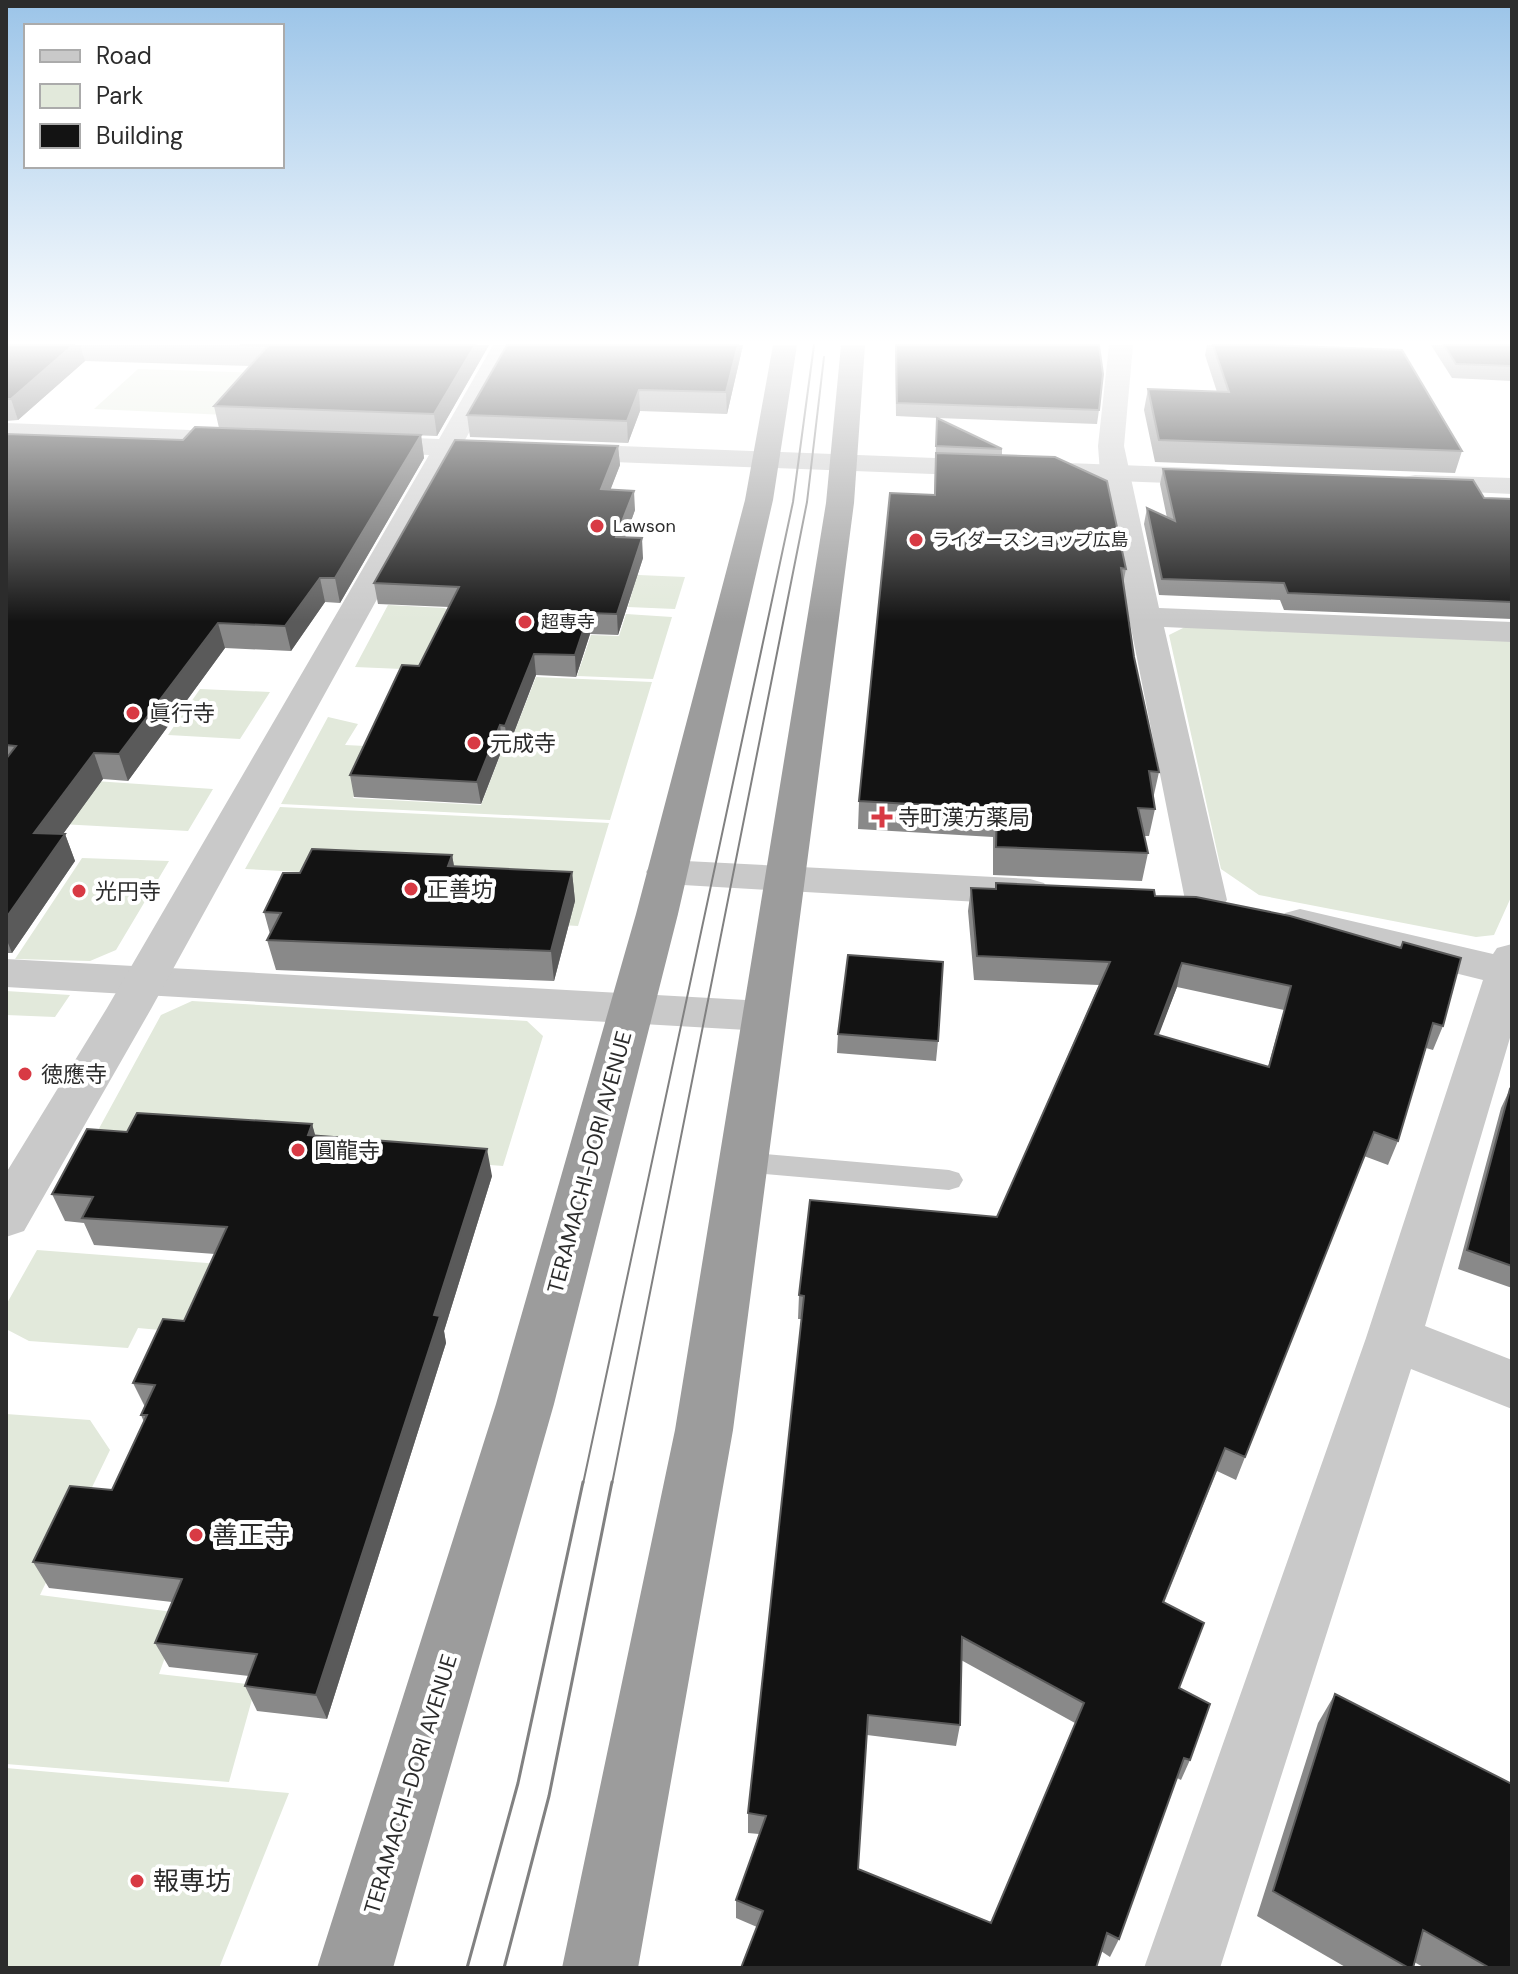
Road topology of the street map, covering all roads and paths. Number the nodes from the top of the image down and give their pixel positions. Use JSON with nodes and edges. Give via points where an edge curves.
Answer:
{"nodes":[{"id":1,"x":168,"y":437,"type":"edge"},
{"id":2,"x":453,"y":437,"type":"edge"},
{"id":3,"x":770,"y":437,"type":"edge"},
{"id":4,"x":846,"y":437,"type":"edge"},
{"id":5,"x":1112,"y":437,"type":"edge"},
{"id":6,"x":271,"y":441,"type":"edge"},
{"id":7,"x":333,"y":443,"type":"edge"},
{"id":8,"x":447,"y":447,"type":"junction"},
{"id":9,"x":767,"y":459,"type":"junction"},
{"id":10,"x":844,"y":461,"type":"junction"},
{"id":11,"x":1114,"y":472,"type":"junction"},
{"id":12,"x":1246,"y":477,"type":"edge"},
{"id":13,"x":1387,"y":482,"type":"edge"},
{"id":14,"x":1512,"y":486,"type":"edge"},
{"id":15,"x":1147,"y":617,"type":"junction"},
{"id":16,"x":1512,"y":632,"type":"edge"},
{"id":17,"x":666,"y":872,"type":"junction"},
{"id":18,"x":784,"y":881,"type":"junction"},
{"id":19,"x":1064,"y":894,"type":"edge"},
{"id":20,"x":1510,"y":967,"type":"edge"},
{"id":21,"x":6,"y":973,"type":"edge"},
{"id":22,"x":145,"y":980,"type":"junction"},
{"id":23,"x":631,"y":1007,"type":"junction"},
{"id":24,"x":764,"y":1016,"type":"junction"},
{"id":25,"x":743,"y":1162,"type":"junction"},
{"id":26,"x":949,"y":1180,"type":"dead end"},
{"id":27,"x":6,"y":1217,"type":"edge"},
{"id":28,"x":1394,"y":1338,"type":"junction"},
{"id":29,"x":1512,"y":1385,"type":"edge"},
{"id":30,"x":355,"y":1968,"type":"edge"},
{"id":31,"x":600,"y":1968,"type":"edge"},
{"id":32,"x":1182,"y":1968,"type":"edge"}],
"edges":[{"from":1,"to":6,"type":"street"},
{"from":2,"to":8,"type":"street"},
{"from":3,"to":9,"type":"highway","name":"TERAMACHI-DORI AVENUE"},
{"from":4,"to":10,"type":"highway"},
{"from":5,"to":11,"type":"street"},
{"from":7,"to":8,"type":"street"},
{"from":8,"to":9,"type":"street"},
{"from":8,"to":22,"type":"street"},
{"from":9,"to":10,"type":"street"},
{"from":9,"to":17,"type":"highway","name":"TERAMACHI-DORI AVENUE"},
{"from":10,"to":11,"type":"street"},
{"from":10,"to":18,"type":"highway"},
{"from":11,"to":12,"type":"street"},
{"from":11,"to":15,"type":"street"},
{"from":13,"to":14,"type":"street"},
{"from":15,"to":16,"type":"street"},
{"from":15,"to":20,"type":"street","via":[[1220,905]]},
{"from":17,"to":18,"type":"street"},
{"from":17,"to":23,"type":"highway","name":"TERAMACHI-DORI AVENUE"},
{"from":18,"to":19,"type":"street"},
{"from":18,"to":24,"type":"highway"},
{"from":20,"to":28,"type":"street"},
{"from":21,"to":22,"type":"street"},
{"from":22,"to":23,"type":"street"},
{"from":22,"to":27,"type":"street"},
{"from":23,"to":24,"type":"street"},
{"from":23,"to":30,"type":"highway","name":"TERAMACHI-DORI AVENUE","via":[[525,1404]]},
{"from":24,"to":25,"type":"highway"},
{"from":25,"to":26,"type":"lane"},
{"from":25,"to":31,"type":"highway","via":[[704,1430]]},
{"from":28,"to":29,"type":"street"},
{"from":28,"to":32,"type":"street"}]}
